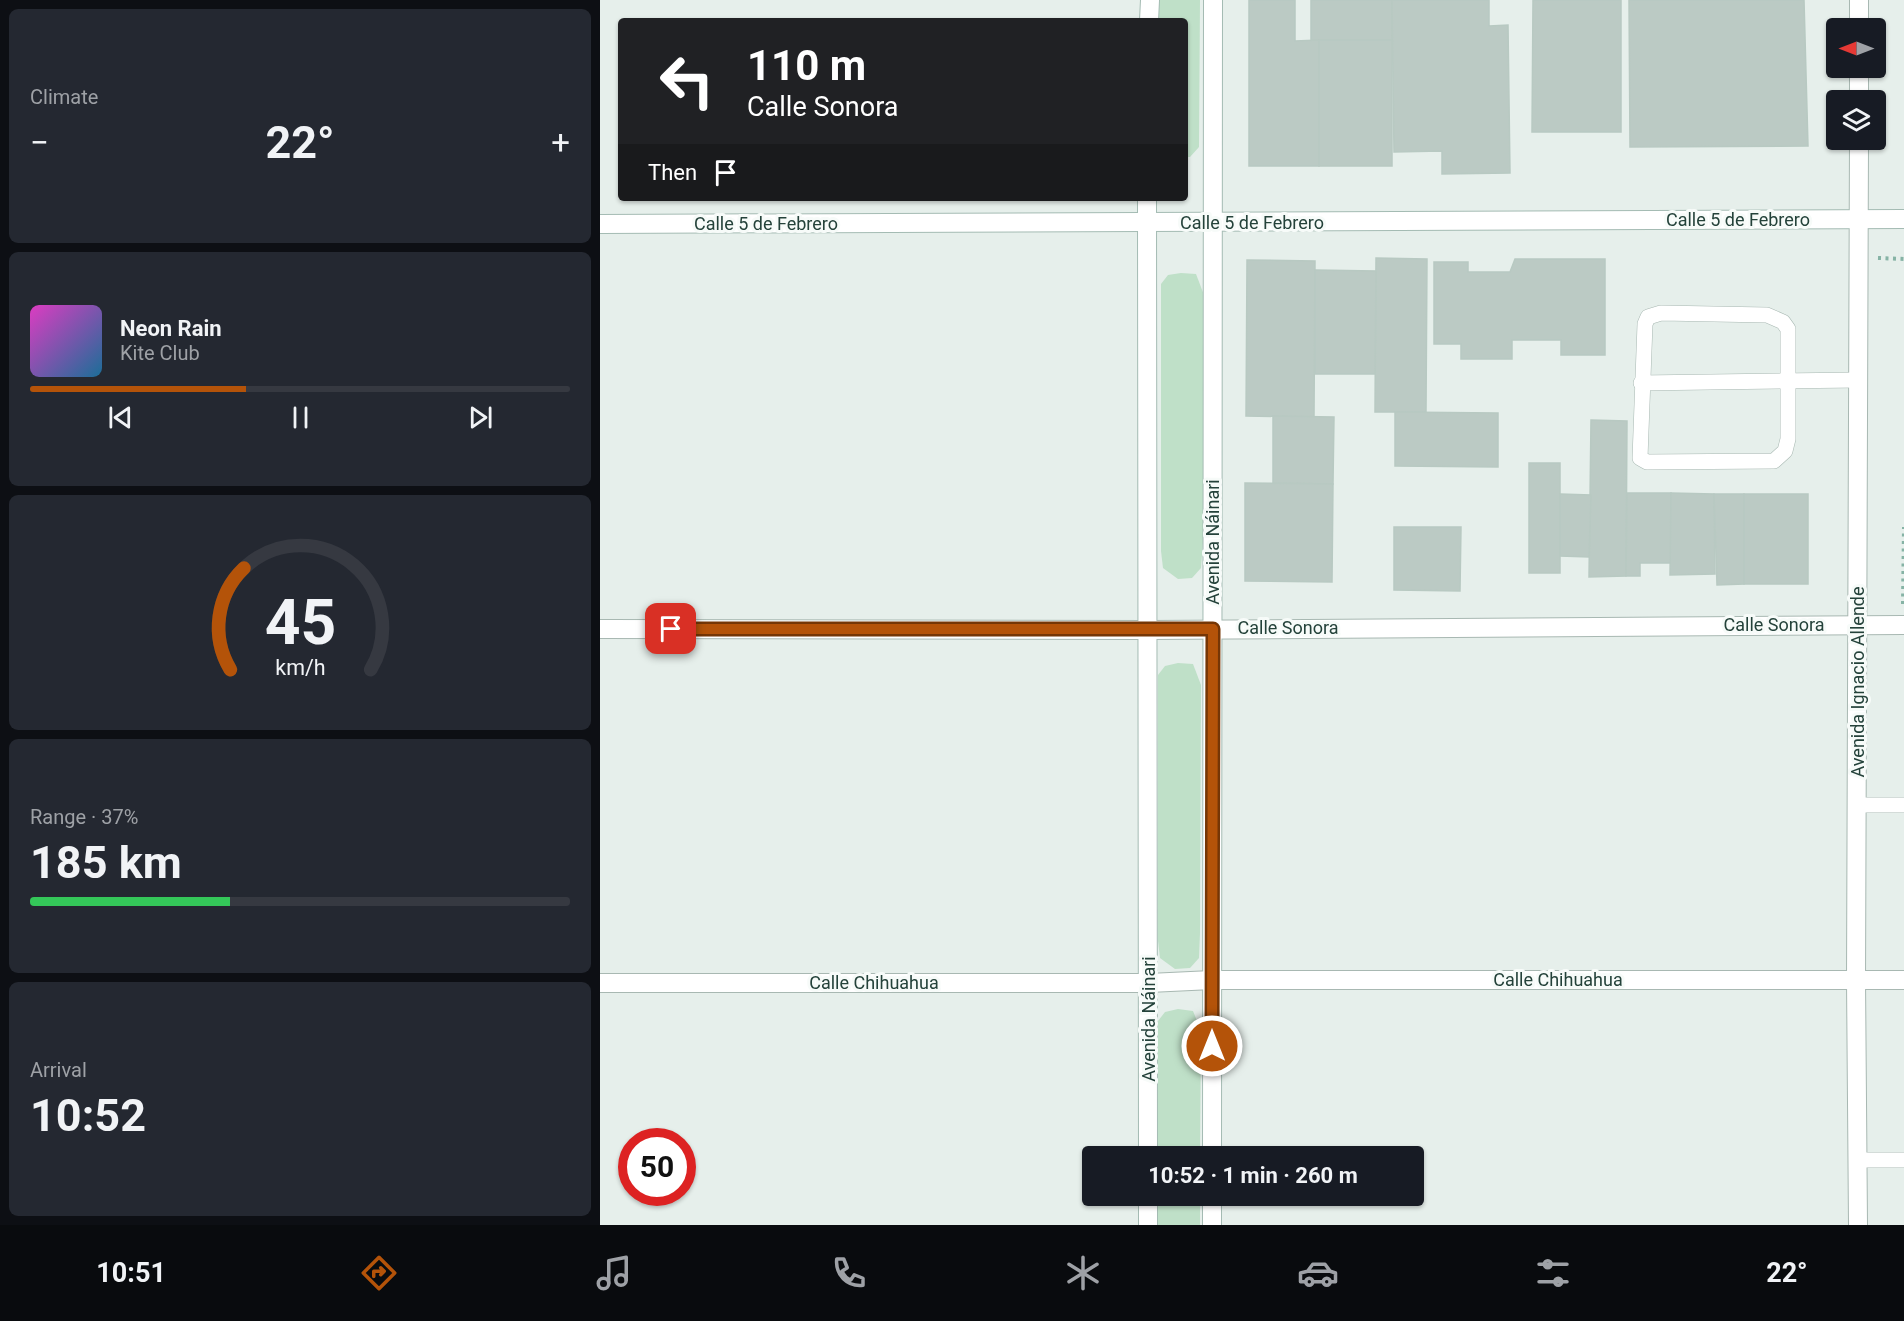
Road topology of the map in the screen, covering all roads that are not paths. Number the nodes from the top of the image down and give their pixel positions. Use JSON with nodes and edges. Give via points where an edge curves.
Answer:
{"nodes":[{"id":1,"x":1150,"y":0,"type":"edge"},
{"id":2,"x":1213,"y":0,"type":"edge"},
{"id":3,"x":1859,"y":0,"type":"edge"},
{"id":4,"x":1149,"y":18,"type":"edge"},
{"id":5,"x":1859,"y":18,"type":"edge"},
{"id":6,"x":1859,"y":150,"type":"edge"},
{"id":7,"x":1148,"y":201,"type":"edge"},
{"id":8,"x":1904,"y":219,"type":"edge"},
{"id":9,"x":1859,"y":220,"type":"junction"},
{"id":10,"x":1147,"y":223,"type":"junction"},
{"id":11,"x":1214,"y":223,"type":"junction"},
{"id":12,"x":600,"y":224,"type":"edge"},
{"id":13,"x":1858,"y":380,"type":"junction"},
{"id":14,"x":1788,"y":381,"type":"junction"},
{"id":15,"x":1641,"y":383,"type":"junction"},
{"id":16,"x":1858,"y":625,"type":"junction"},
{"id":17,"x":1904,"y":625,"type":"edge"},
{"id":18,"x":600,"y":629,"type":"edge"},
{"id":19,"x":1213,"y":629,"type":"junction"},
{"id":20,"x":1148,"y":630,"type":"junction"},
{"id":21,"x":1858,"y":805,"type":"junction"},
{"id":22,"x":1904,"y":805,"type":"edge"},
{"id":23,"x":1212,"y":980,"type":"junction"},
{"id":24,"x":1856,"y":980,"type":"junction"},
{"id":25,"x":1904,"y":980,"type":"edge"},
{"id":26,"x":600,"y":983,"type":"edge"},
{"id":27,"x":1149,"y":984,"type":"junction"},
{"id":28,"x":1148,"y":1146,"type":"edge"},
{"id":29,"x":1212,"y":1146,"type":"edge"},
{"id":30,"x":1859,"y":1160,"type":"junction"},
{"id":31,"x":1904,"y":1160,"type":"edge"},
{"id":32,"x":1148,"y":1206,"type":"edge"},
{"id":33,"x":1212,"y":1206,"type":"edge"},
{"id":34,"x":1148,"y":1225,"type":"edge"},
{"id":35,"x":1212,"y":1225,"type":"edge"},
{"id":36,"x":1858,"y":1225,"type":"edge"}],
"edges":[{"from":1,"to":4,"type":"street"},
{"from":2,"to":11,"type":"street","name":"Avenida Náinari"},
{"from":3,"to":5,"type":"street"},
{"from":6,"to":9,"type":"street","name":"Avenida Ignacio Allende"},
{"from":7,"to":10,"type":"street","name":"Avenida Náinari"},
{"from":8,"to":9,"type":"street","name":"Calle 5 de Febrero"},
{"from":9,"to":11,"type":"street","name":"Calle 5 de Febrero"},
{"from":9,"to":13,"type":"street","name":"Avenida Ignacio Allende"},
{"from":10,"to":11,"type":"street","name":"Calle 5 de Febrero"},
{"from":10,"to":12,"type":"street","name":"Calle 5 de Febrero"},
{"from":10,"to":20,"type":"street","name":"Avenida Náinari"},
{"from":11,"to":19,"type":"street","name":"Avenida Náinari"},
{"from":13,"to":14,"type":"lane"},
{"from":13,"to":16,"type":"street","name":"Avenida Ignacio Allende"},
{"from":14,"to":15,"type":"lane"},
{"from":14,"to":15,"type":"lane","via":[[1788,329],[1777,318],[1661,313],[1648,317],[1645,324]]},
{"from":14,"to":15,"type":"lane","via":[[1788,439],[1785,451],[1774,461],[1643,461],[1639,454]]},
{"from":16,"to":17,"type":"street","name":"Calle Sonora"},
{"from":16,"to":19,"type":"street","name":"Calle Sonora"},
{"from":16,"to":21,"type":"street","name":"Avenida Ignacio Allende"},
{"from":18,"to":20,"type":"street","name":"Calle Sonora"},
{"from":19,"to":20,"type":"street","name":"Calle Sonora"},
{"from":19,"to":23,"type":"street","name":"Avenida Náinari"},
{"from":20,"to":27,"type":"street","name":"Avenida Náinari"},
{"from":21,"to":22,"type":"lane"},
{"from":21,"to":24,"type":"street","name":"Avenida Ignacio Allende"},
{"from":23,"to":24,"type":"street","name":"Calle Chihuahua"},
{"from":23,"to":27,"type":"street","name":"Calle Chihuahua"},
{"from":23,"to":29,"type":"street","name":"Avenida Náinari"},
{"from":24,"to":25,"type":"street","name":"Calle Chihuahua"},
{"from":24,"to":30,"type":"street","name":"Avenida Ignacio Allende"},
{"from":26,"to":27,"type":"street","name":"Calle Chihuahua"},
{"from":27,"to":28,"type":"street","name":"Avenida Náinari"},
{"from":30,"to":31,"type":"lane"},
{"from":30,"to":36,"type":"street","name":"Avenida Ignacio Allende"},
{"from":32,"to":34,"type":"street"},
{"from":33,"to":35,"type":"street"}]}
